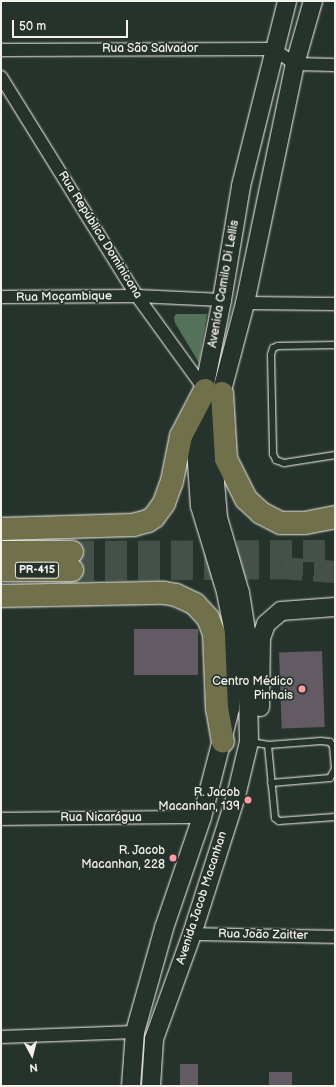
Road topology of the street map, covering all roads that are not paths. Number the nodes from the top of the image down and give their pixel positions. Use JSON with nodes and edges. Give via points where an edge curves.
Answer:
{"nodes":[{"id":1,"x":287,"y":1,"type":"edge"},
{"id":2,"x":313,"y":1,"type":"edge"},
{"id":3,"x":273,"y":49,"type":"junction"},
{"id":4,"x":1,"y":50,"type":"edge"},
{"id":5,"x":295,"y":64,"type":"junction"},
{"id":6,"x":335,"y":65,"type":"edge"},
{"id":7,"x":1,"y":77,"type":"edge"},
{"id":8,"x":137,"y":296,"type":"junction"},
{"id":9,"x":1,"y":297,"type":"edge"},
{"id":10,"x":222,"y":300,"type":"junction"},
{"id":11,"x":244,"y":304,"type":"junction"},
{"id":12,"x":335,"y":304,"type":"edge"},
{"id":13,"x":335,"y":345,"type":"edge"},
{"id":14,"x":214,"y":391,"type":"junction"},
{"id":15,"x":335,"y":455,"type":"edge"},
{"id":16,"x":335,"y":517,"type":"edge"},
{"id":17,"x":1,"y":529,"type":"edge"},
{"id":18,"x":1,"y":552,"type":"edge"},
{"id":19,"x":225,"y":567,"type":"junction"},
{"id":20,"x":1,"y":570,"type":"edge"},
{"id":21,"x":1,"y":596,"type":"edge"},
{"id":22,"x":335,"y":607,"type":"edge"},
{"id":23,"x":223,"y":741,"type":"junction"},
{"id":24,"x":249,"y":742,"type":"junction"},
{"id":25,"x":268,"y":745,"type":"junction"},
{"id":26,"x":271,"y":783,"type":"junction"},
{"id":27,"x":335,"y":816,"type":"edge"},
{"id":28,"x":202,"y":818,"type":"junction"},
{"id":29,"x":1,"y":819,"type":"edge"},
{"id":30,"x":164,"y":928,"type":"junction"},
{"id":31,"x":192,"y":934,"type":"junction"},
{"id":32,"x":335,"y":937,"type":"edge"},
{"id":33,"x":135,"y":1032,"type":"junction"},
{"id":34,"x":1,"y":1037,"type":"edge"},
{"id":35,"x":132,"y":1086,"type":"edge"},
{"id":36,"x":151,"y":1086,"type":"edge"}],
"edges":[{"from":1,"to":3,"type":"main road","name":"Avenida Camilo Di Lellis"},
{"from":2,"to":5,"type":"main road","name":"Avenida Camilo Di Lellis"},
{"from":3,"to":4,"type":"street","name":"Rua São Salvador"},
{"from":3,"to":5,"type":"street"},
{"from":3,"to":10,"type":"main road","name":"Avenida Camilo Di Lellis","via":[[241,186]]},
{"from":5,"to":6,"type":"street"},
{"from":5,"to":11,"type":"main road","name":"Avenida Camilo Di Lellis"},
{"from":7,"to":8,"type":"street","name":"Rua República Dominicana"},
{"from":8,"to":9,"type":"street","name":"Rua Moçambique"},
{"from":8,"to":10,"type":"street","name":"Rua Moçambique"},
{"from":8,"to":14,"type":"street","name":"Rua República Dominicana"},
{"from":10,"to":14,"type":"main road","name":"Avenida Camilo Di Lellis"},
{"from":11,"to":12,"type":"street"},
{"from":11,"to":14,"type":"main road","name":"Avenida Camilo Di Lellis"},
{"from":13,"to":15,"type":"lane","via":[[278,346],[273,348],[271,355],[273,454],[276,460],[284,463]]},
{"from":14,"to":16,"type":"highway","via":[[226,459],[246,499],[261,513],[281,523],[305,523]]},
{"from":14,"to":17,"type":"highway","via":[[181,436],[172,481],[164,503],[154,517],[133,525]]},
{"from":14,"to":19,"type":"main road","name":"Avenida Camilo Di Lellis","via":[[212,472]]},
{"from":18,"to":20,"type":"highway","number":"PR-415","via":[[72,561]]},
{"from":19,"to":23,"type":"main road","via":[[233,628],[234,665],[230,709]]},
{"from":19,"to":24,"type":"main road","name":"Avenida Jacob Macanhan","via":[[240,594],[247,637]]},
{"from":21,"to":23,"type":"highway","via":[[164,594],[176,595],[195,604],[208,618],[214,634],[217,708]]},
{"from":22,"to":24,"type":"main road","via":[[281,611],[266,624],[261,638],[260,707]]},
{"from":23,"to":28,"type":"main road"},
{"from":24,"to":25,"type":"lane"},
{"from":24,"to":31,"type":"main road","name":"Avenida Jacob Macanhan","via":[[236,796]]},
{"from":25,"to":26,"type":"lane"},
{"from":25,"to":26,"type":"lane","via":[[330,742],[333,746],[335,770],[330,778]]},
{"from":26,"to":27,"type":"lane","via":[[272,810],[279,821]]},
{"from":28,"to":29,"type":"street","name":"Rua Nicarágua"},
{"from":28,"to":30,"type":"main road"},
{"from":30,"to":31,"type":"main road"},
{"from":30,"to":33,"type":"main road"},
{"from":31,"to":32,"type":"street","name":"Rua João Zaitter"},
{"from":31,"to":36,"type":"main road","name":"Avenida Jacob Macanhan","via":[[154,1039]]},
{"from":33,"to":34,"type":"street"},
{"from":33,"to":35,"type":"main road"}]}
